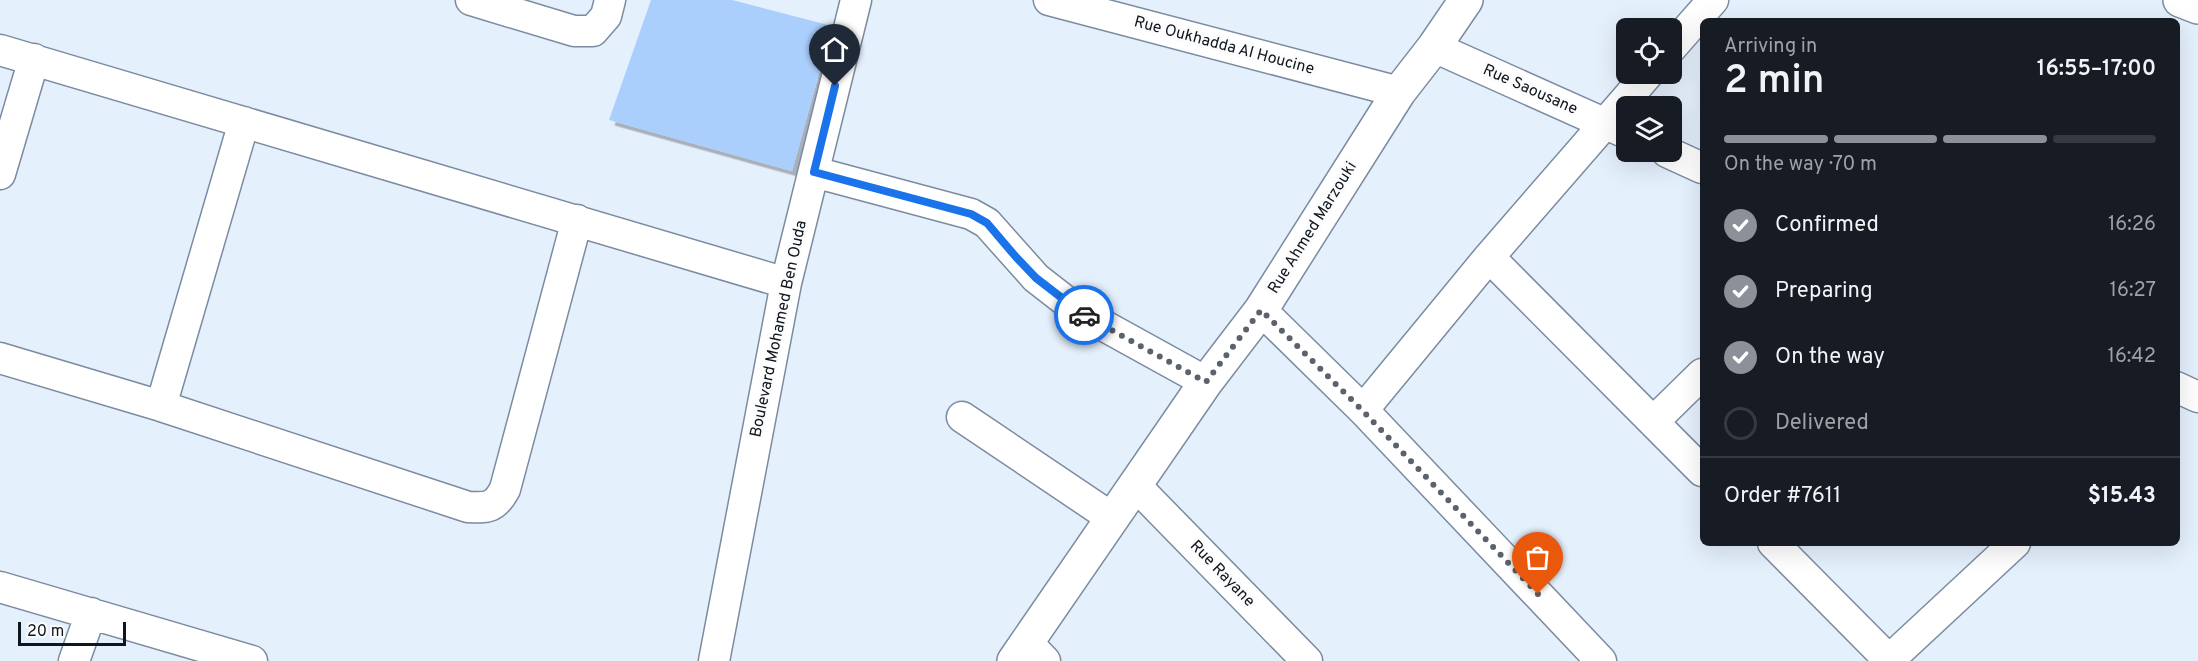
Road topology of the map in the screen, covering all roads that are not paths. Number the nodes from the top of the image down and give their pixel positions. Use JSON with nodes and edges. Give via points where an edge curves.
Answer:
{"nodes":[{"id":1,"x":471,"y":0,"type":"edge"},
{"id":2,"x":610,"y":0,"type":"edge"},
{"id":3,"x":856,"y":0,"type":"edge"},
{"id":4,"x":1049,"y":0,"type":"edge"},
{"id":5,"x":1466,"y":0,"type":"edge"},
{"id":6,"x":1713,"y":0,"type":"edge"},
{"id":7,"x":2180,"y":0,"type":"edge"},
{"id":8,"x":2198,"y":7,"type":"edge"},
{"id":9,"x":1682,"y":35,"type":"edge"},
{"id":10,"x":1434,"y":47,"type":"junction"},
{"id":11,"x":0,"y":50,"type":"edge"},
{"id":12,"x":34,"y":59,"type":"junction"},
{"id":13,"x":1642,"y":84,"type":"edge"},
{"id":14,"x":1399,"y":92,"type":"junction"},
{"id":15,"x":244,"y":122,"type":"junction"},
{"id":16,"x":1615,"y":128,"type":"edge"},
{"id":17,"x":1682,"y":159,"type":"edge"},
{"id":18,"x":1700,"y":167,"type":"edge"},
{"id":19,"x":814,"y":172,"type":"junction"},
{"id":20,"x":0,"y":174,"type":"edge"},
{"id":21,"x":577,"y":220,"type":"junction"},
{"id":22,"x":1490,"y":257,"type":"junction"},
{"id":23,"x":786,"y":283,"type":"junction"},
{"id":24,"x":1261,"y":310,"type":"junction"},
{"id":25,"x":0,"y":358,"type":"edge"},
{"id":26,"x":1700,"y":376,"type":"edge"},
{"id":27,"x":1206,"y":382,"type":"junction"},
{"id":28,"x":161,"y":406,"type":"junction"},
{"id":29,"x":1362,"y":410,"type":"junction"},
{"id":30,"x":962,"y":417,"type":"dead end"},
{"id":31,"x":1654,"y":421,"type":"junction"},
{"id":32,"x":1700,"y":469,"type":"edge"},
{"id":33,"x":1136,"y":486,"type":"junction"},
{"id":34,"x":1113,"y":519,"type":"junction"},
{"id":35,"x":1776,"y":546,"type":"edge"},
{"id":36,"x":2012,"y":546,"type":"edge"},
{"id":37,"x":0,"y":586,"type":"edge"},
{"id":38,"x":91,"y":613,"type":"junction"},
{"id":39,"x":1029,"y":655,"type":"edge"},
{"id":40,"x":74,"y":661,"type":"edge"},
{"id":41,"x":252,"y":661,"type":"edge"},
{"id":42,"x":714,"y":661,"type":"edge"},
{"id":43,"x":1307,"y":661,"type":"edge"},
{"id":44,"x":1601,"y":661,"type":"edge"},
{"id":45,"x":1888,"y":661,"type":"edge"}],
"edges":[{"from":1,"to":2,"type":"street","via":[[574,31],[593,31],[606,16]]},
{"from":3,"to":19,"type":"street","name":"Boulevard Mohamed Ben Ouda"},
{"from":4,"to":14,"type":"street","name":"Rue Oukhadda Al Houcine"},
{"from":5,"to":10,"type":"main road","name":"Rue Ahmed Marzouki"},
{"from":6,"to":9,"type":"street"},
{"from":7,"to":8,"type":"main road"},
{"from":10,"to":14,"type":"main road","name":"Rue Ahmed Marzouki"},
{"from":10,"to":16,"type":"street","name":"Rue Saousane"},
{"from":11,"to":12,"type":"street"},
{"from":12,"to":15,"type":"street"},
{"from":12,"to":20,"type":"street"},
{"from":13,"to":16,"type":"street"},
{"from":14,"to":24,"type":"main road","name":"Rue Ahmed Marzouki"},
{"from":15,"to":21,"type":"street"},
{"from":15,"to":28,"type":"street"},
{"from":16,"to":22,"type":"street"},
{"from":17,"to":18,"type":"street"},
{"from":19,"to":23,"type":"street","name":"Boulevard Mohamed Ben Ouda"},
{"from":19,"to":27,"type":"street","via":[[971,214],[987,223],[1036,278],[1080,313]]},
{"from":21,"to":23,"type":"street"},
{"from":21,"to":28,"type":"street","via":[[504,489],[493,505],[468,507]]},
{"from":22,"to":29,"type":"street"},
{"from":22,"to":31,"type":"street"},
{"from":23,"to":42,"type":"street","name":"Boulevard Mohamed Ben Ouda"},
{"from":24,"to":27,"type":"main road","name":"Rue Ahmed Marzouki"},
{"from":24,"to":29,"type":"street"},
{"from":25,"to":28,"type":"street"},
{"from":26,"to":31,"type":"street"},
{"from":27,"to":33,"type":"main road","name":"Rue Ahmed Marzouki"},
{"from":29,"to":44,"type":"street"},
{"from":30,"to":34,"type":"street"},
{"from":31,"to":32,"type":"street"},
{"from":33,"to":34,"type":"main road","name":"Rue Ahmed Marzouki"},
{"from":33,"to":43,"type":"street","name":"Rue Rayane"},
{"from":34,"to":39,"type":"main road","name":"Rue Ahmed Marzouki"},
{"from":35,"to":45,"type":"street"},
{"from":36,"to":45,"type":"street"},
{"from":37,"to":38,"type":"street"},
{"from":38,"to":40,"type":"street"},
{"from":38,"to":41,"type":"street"}]}
